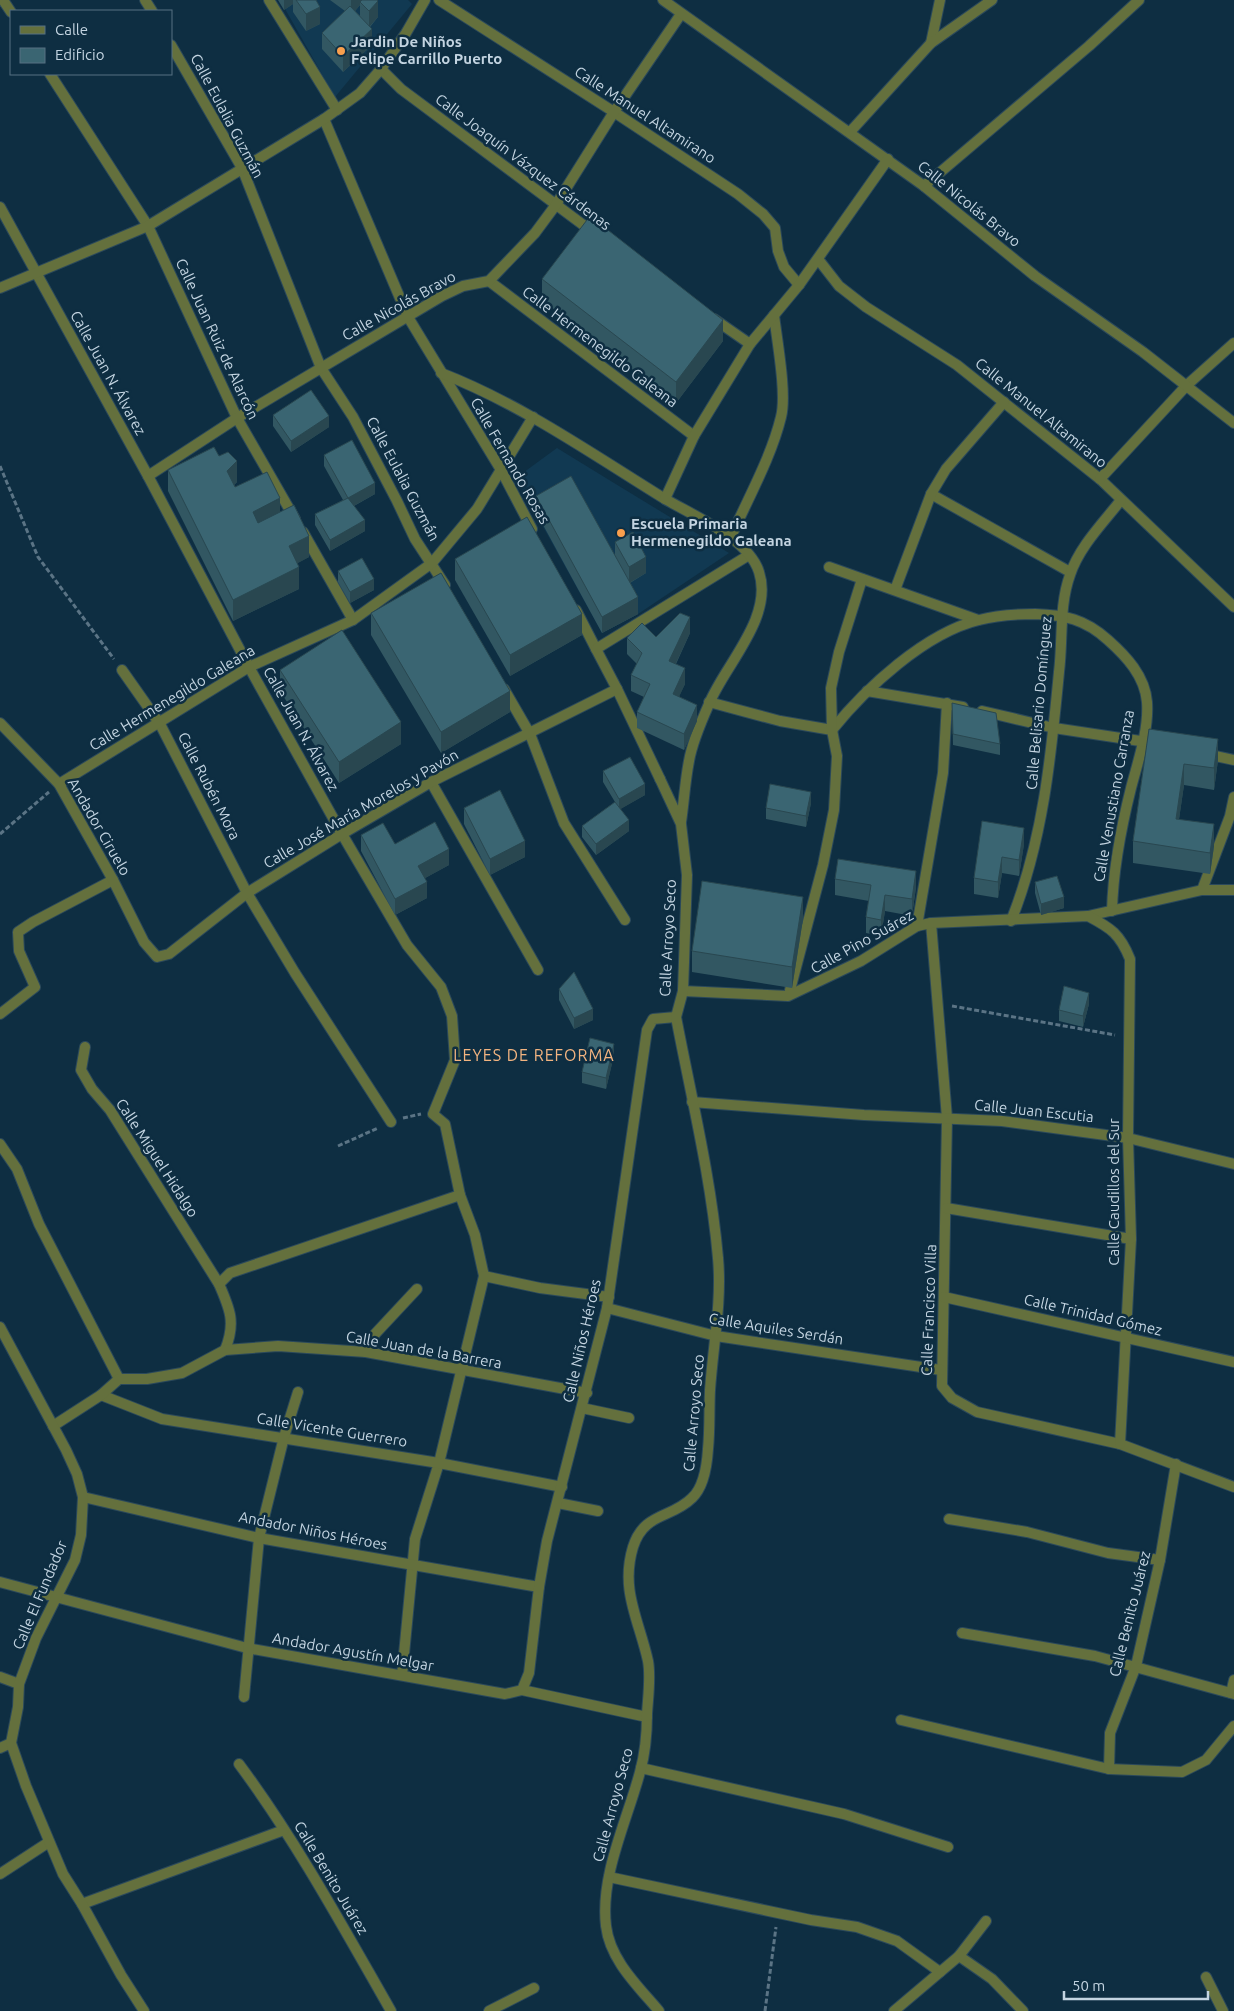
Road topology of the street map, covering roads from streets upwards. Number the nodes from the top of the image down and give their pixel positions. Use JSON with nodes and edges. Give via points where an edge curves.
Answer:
{"nodes":[{"id":1,"x":3,"y":0,"type":"edge"},
{"id":2,"x":269,"y":0,"type":"edge"},
{"id":3,"x":426,"y":0,"type":"edge"},
{"id":4,"x":439,"y":0,"type":"edge"},
{"id":5,"x":663,"y":0,"type":"edge"},
{"id":6,"x":940,"y":0,"type":"edge"},
{"id":7,"x":992,"y":0,"type":"edge"},
{"id":8,"x":1139,"y":0,"type":"edge"},
{"id":9,"x":10,"y":10,"type":"edge"},
{"id":10,"x":681,"y":14,"type":"junction"},
{"id":11,"x":931,"y":43,"type":"junction"},
{"id":12,"x":172,"y":47,"type":"edge"},
{"id":13,"x":381,"y":69,"type":"junction"},
{"id":14,"x":51,"y":75,"type":"edge"},
{"id":15,"x":337,"y":110,"type":"junction"},
{"id":16,"x":614,"y":112,"type":"junction"},
{"id":17,"x":324,"y":119,"type":"junction"},
{"id":18,"x":850,"y":132,"type":"junction"},
{"id":19,"x":888,"y":159,"type":"junction"},
{"id":20,"x":242,"y":168,"type":"junction"},
{"id":21,"x":924,"y":186,"type":"junction"},
{"id":22,"x":555,"y":206,"type":"junction"},
{"id":23,"x":0,"y":207,"type":"edge"},
{"id":24,"x":148,"y":226,"type":"junction"},
{"id":25,"x":604,"y":240,"type":"edge"},
{"id":26,"x":818,"y":259,"type":"junction"},
{"id":27,"x":36,"y":273,"type":"junction"},
{"id":28,"x":488,"y":281,"type":"junction"},
{"id":29,"x":799,"y":285,"type":"junction"},
{"id":30,"x":0,"y":288,"type":"edge"},
{"id":31,"x":709,"y":315,"type":"edge"},
{"id":32,"x":774,"y":315,"type":"junction"},
{"id":33,"x":408,"y":318,"type":"junction"},
{"id":34,"x":1234,"y":343,"type":"edge"},
{"id":35,"x":750,"y":344,"type":"junction"},
{"id":36,"x":321,"y":368,"type":"junction"},
{"id":37,"x":441,"y":373,"type":"junction"},
{"id":38,"x":1187,"y":385,"type":"junction"},
{"id":39,"x":1004,"y":402,"type":"junction"},
{"id":40,"x":237,"y":418,"type":"junction"},
{"id":41,"x":533,"y":418,"type":"junction"},
{"id":42,"x":1234,"y":423,"type":"edge"},
{"id":43,"x":694,"y":436,"type":"junction"},
{"id":44,"x":501,"y":470,"type":"junction"},
{"id":45,"x":148,"y":476,"type":"junction"},
{"id":46,"x":1100,"y":479,"type":"junction"},
{"id":47,"x":931,"y":494,"type":"junction"},
{"id":48,"x":665,"y":499,"type":"junction"},
{"id":49,"x":1121,"y":500,"type":"junction"},
{"id":50,"x":731,"y":537,"type":"junction"},
{"id":51,"x":537,"y":538,"type":"edge"},
{"id":52,"x":749,"y":555,"type":"junction"},
{"id":53,"x":432,"y":564,"type":"junction"},
{"id":54,"x":829,"y":566,"type":"dead end"},
{"id":55,"x":1070,"y":572,"type":"junction"},
{"id":56,"x":862,"y":579,"type":"junction"},
{"id":57,"x":895,"y":590,"type":"junction"},
{"id":58,"x":452,"y":598,"type":"edge"},
{"id":59,"x":569,"y":598,"type":"edge"},
{"id":60,"x":1234,"y":607,"type":"edge"},
{"id":61,"x":1063,"y":615,"type":"junction"},
{"id":62,"x":353,"y":620,"type":"junction"},
{"id":63,"x":978,"y":620,"type":"junction"},
{"id":64,"x":596,"y":649,"type":"junction"},
{"id":65,"x":249,"y":667,"type":"junction"},
{"id":66,"x":122,"y":670,"type":"road end"},
{"id":67,"x":500,"y":683,"type":"edge"},
{"id":68,"x":617,"y":689,"type":"junction"},
{"id":69,"x":867,"y":691,"type":"junction"},
{"id":70,"x":709,"y":702,"type":"junction"},
{"id":71,"x":947,"y":703,"type":"junction"},
{"id":72,"x":0,"y":723,"type":"edge"},
{"id":73,"x":160,"y":724,"type":"junction"},
{"id":74,"x":1054,"y":728,"type":"junction"},
{"id":75,"x":832,"y":730,"type":"junction"},
{"id":76,"x":530,"y":734,"type":"junction"},
{"id":77,"x":1143,"y":741,"type":"junction"},
{"id":78,"x":1161,"y":745,"type":"edge"},
{"id":79,"x":1198,"y":752,"type":"edge"},
{"id":80,"x":1234,"y":760,"type":"edge"},
{"id":81,"x":431,"y":782,"type":"junction"},
{"id":82,"x":59,"y":784,"type":"junction"},
{"id":83,"x":1234,"y":797,"type":"edge"},
{"id":84,"x":681,"y":824,"type":"junction"},
{"id":85,"x":342,"y":834,"type":"junction"},
{"id":86,"x":113,"y":880,"type":"junction"},
{"id":87,"x":1202,"y":890,"type":"junction"},
{"id":88,"x":1234,"y":890,"type":"edge"},
{"id":89,"x":247,"y":893,"type":"junction"},
{"id":90,"x":1112,"y":911,"type":"junction"},
{"id":91,"x":1088,"y":916,"type":"junction"},
{"id":92,"x":625,"y":920,"type":"dead end"},
{"id":93,"x":1012,"y":921,"type":"junction"},
{"id":94,"x":931,"y":923,"type":"junction"},
{"id":95,"x":917,"y":926,"type":"junction"},
{"id":96,"x":157,"y":957,"type":"joint"},
{"id":97,"x":538,"y":970,"type":"dead end"},
{"id":98,"x":683,"y":990,"type":"junction"},
{"id":99,"x":788,"y":996,"type":"junction"},
{"id":100,"x":0,"y":1014,"type":"edge"},
{"id":101,"x":676,"y":1017,"type":"junction"},
{"id":102,"x":85,"y":1047,"type":"dead end"},
{"id":103,"x":692,"y":1102,"type":"junction"},
{"id":104,"x":947,"y":1118,"type":"junction"},
{"id":105,"x":391,"y":1122,"type":"dead end"},
{"id":106,"x":1128,"y":1138,"type":"junction"},
{"id":107,"x":0,"y":1144,"type":"edge"},
{"id":108,"x":1234,"y":1164,"type":"edge"},
{"id":109,"x":460,"y":1195,"type":"junction"},
{"id":110,"x":946,"y":1208,"type":"junction"},
{"id":111,"x":1131,"y":1239,"type":"junction"},
{"id":112,"x":484,"y":1276,"type":"junction"},
{"id":113,"x":218,"y":1284,"type":"junction"},
{"id":114,"x":417,"y":1289,"type":"dead end"},
{"id":115,"x":609,"y":1297,"type":"junction"},
{"id":116,"x":944,"y":1297,"type":"junction"},
{"id":117,"x":607,"y":1308,"type":"junction"},
{"id":118,"x":0,"y":1327,"type":"edge"},
{"id":119,"x":716,"y":1336,"type":"junction"},
{"id":120,"x":1126,"y":1338,"type":"junction"},
{"id":121,"x":225,"y":1350,"type":"junction"},
{"id":122,"x":366,"y":1352,"type":"junction"},
{"id":123,"x":1234,"y":1362,"type":"edge"},
{"id":124,"x":941,"y":1370,"type":"junction"},
{"id":125,"x":463,"y":1372,"type":"junction"},
{"id":126,"x":119,"y":1379,"type":"junction"},
{"id":127,"x":298,"y":1392,"type":"dead end"},
{"id":128,"x":587,"y":1393,"type":"junction"},
{"id":129,"x":101,"y":1395,"type":"junction"},
{"id":130,"x":582,"y":1408,"type":"junction"},
{"id":131,"x":629,"y":1418,"type":"dead end"},
{"id":132,"x":53,"y":1426,"type":"junction"},
{"id":133,"x":284,"y":1437,"type":"junction"},
{"id":134,"x":1120,"y":1444,"type":"junction"},
{"id":135,"x":439,"y":1463,"type":"junction"},
{"id":136,"x":1176,"y":1464,"type":"junction"},
{"id":137,"x":562,"y":1487,"type":"junction"},
{"id":138,"x":1234,"y":1487,"type":"edge"},
{"id":139,"x":82,"y":1497,"type":"junction"},
{"id":140,"x":558,"y":1503,"type":"junction"},
{"id":141,"x":598,"y":1511,"type":"dead end"},
{"id":142,"x":949,"y":1519,"type":"dead end"},
{"id":143,"x":259,"y":1538,"type":"junction"},
{"id":144,"x":1160,"y":1560,"type":"junction"},
{"id":145,"x":411,"y":1564,"type":"junction"},
{"id":146,"x":0,"y":1582,"type":"edge"},
{"id":147,"x":539,"y":1587,"type":"junction"},
{"id":148,"x":57,"y":1597,"type":"junction"},
{"id":149,"x":962,"y":1633,"type":"dead end"},
{"id":150,"x":247,"y":1648,"type":"junction"},
{"id":151,"x":1136,"y":1666,"type":"junction"},
{"id":152,"x":402,"y":1675,"type":"junction"},
{"id":153,"x":0,"y":1677,"type":"edge"},
{"id":154,"x":1234,"y":1680,"type":"edge"},
{"id":155,"x":19,"y":1684,"type":"junction"},
{"id":156,"x":522,"y":1690,"type":"junction"},
{"id":157,"x":1232,"y":1694,"type":"edge"},
{"id":158,"x":244,"y":1697,"type":"dead end"},
{"id":159,"x":647,"y":1717,"type":"junction"},
{"id":160,"x":901,"y":1720,"type":"dead end"},
{"id":161,"x":1234,"y":1726,"type":"edge"},
{"id":162,"x":11,"y":1744,"type":"junction"},
{"id":163,"x":0,"y":1748,"type":"edge"},
{"id":164,"x":239,"y":1764,"type":"dead end"},
{"id":165,"x":641,"y":1768,"type":"junction"},
{"id":166,"x":1109,"y":1769,"type":"junction"},
{"id":167,"x":284,"y":1830,"type":"junction"},
{"id":168,"x":49,"y":1842,"type":"junction"},
{"id":169,"x":948,"y":1847,"type":"dead end"},
{"id":170,"x":0,"y":1874,"type":"edge"},
{"id":171,"x":609,"y":1877,"type":"junction"},
{"id":172,"x":82,"y":1904,"type":"junction"},
{"id":173,"x":986,"y":1921,"type":"dead end"},
{"id":174,"x":959,"y":1956,"type":"junction"},
{"id":175,"x":940,"y":1972,"type":"junction"},
{"id":176,"x":1206,"y":1977,"type":"dead end"},
{"id":177,"x":534,"y":1988,"type":"dead end"},
{"id":178,"x":144,"y":2011,"type":"edge"},
{"id":179,"x":391,"y":2011,"type":"edge"},
{"id":180,"x":489,"y":2011,"type":"edge"},
{"id":181,"x":659,"y":2011,"type":"edge"},
{"id":182,"x":894,"y":2011,"type":"edge"},
{"id":183,"x":1023,"y":2011,"type":"edge"},
{"id":184,"x":1223,"y":2011,"type":"edge"}],
"edges":[{"from":1,"to":9,"type":"street"},
{"from":2,"to":15,"type":"street"},
{"from":3,"to":13,"type":"street"},
{"from":4,"to":16,"type":"street","name":"Calle Manuel Altamirano"},
{"from":5,"to":10,"type":"street","name":"Calle Nicolás Bravo"},
{"from":6,"to":11,"type":"street"},
{"from":7,"to":11,"type":"street"},
{"from":8,"to":21,"type":"street","via":[[1090,46]]},
{"from":10,"to":16,"type":"street"},
{"from":10,"to":18,"type":"street","name":"Calle Nicolás Bravo"},
{"from":11,"to":18,"type":"street"},
{"from":12,"to":20,"type":"street","name":"Calle Eulalia Guzmán"},
{"from":13,"to":15,"type":"street","via":[[360,93]]},
{"from":13,"to":22,"type":"street","name":"Calle Joaquín Vázquez Cárdenas","via":[[401,89]]},
{"from":14,"to":24,"type":"street","name":"Calle Juan Ruiz de Alarcón"},
{"from":15,"to":17,"type":"street"},
{"from":16,"to":22,"type":"street"},
{"from":16,"to":29,"type":"street","name":"Calle Manuel Altamirano","via":[[763,214],[775,228],[784,267]]},
{"from":17,"to":20,"type":"street"},
{"from":17,"to":33,"type":"street","name":"Calle Fernando Rosas"},
{"from":18,"to":19,"type":"street","name":"Calle Nicolás Bravo"},
{"from":19,"to":21,"type":"street","name":"Calle Nicolás Bravo"},
{"from":19,"to":26,"type":"street"},
{"from":20,"to":24,"type":"street"},
{"from":20,"to":36,"type":"street","name":"Calle Eulalia Guzmán"},
{"from":21,"to":38,"type":"street","name":"Calle Nicolás Bravo","via":[[1035,276]]},
{"from":22,"to":25,"type":"street","name":"Calle Joaquín Vázquez Cárdenas"},
{"from":22,"to":28,"type":"street","via":[[535,233]]},
{"from":23,"to":27,"type":"street","name":"Calle Juan N. Álvarez"},
{"from":24,"to":27,"type":"street"},
{"from":24,"to":40,"type":"street","name":"Calle Juan Ruiz de Alarcón"},
{"from":26,"to":29,"type":"street"},
{"from":26,"to":39,"type":"street","name":"Calle Manuel Altamirano","via":[[839,286],[950,360]]},
{"from":27,"to":30,"type":"street"},
{"from":27,"to":45,"type":"street","name":"Calle Juan N. Álvarez"},
{"from":28,"to":33,"type":"street","name":"Calle Nicolás Bravo","via":[[463,286]]},
{"from":28,"to":43,"type":"street","name":"Calle Hermenegildo Galeana"},
{"from":29,"to":32,"type":"street"},
{"from":31,"to":35,"type":"street"},
{"from":32,"to":35,"type":"street"},
{"from":32,"to":50,"type":"street","via":[[782,416]]},
{"from":33,"to":36,"type":"street","name":"Calle Nicolás Bravo"},
{"from":33,"to":37,"type":"street","name":"Calle Fernando Rosas"},
{"from":34,"to":38,"type":"street"},
{"from":35,"to":43,"type":"street"},
{"from":36,"to":40,"type":"street","name":"Calle Nicolás Bravo"},
{"from":36,"to":53,"type":"street","name":"Calle Eulalia Guzmán","via":[[353,417],[415,539]]},
{"from":37,"to":41,"type":"street","name":"Calle Fernando Rosas","via":[[470,384]]},
{"from":37,"to":44,"type":"street","name":"Calle Fernando Rosas"},
{"from":38,"to":42,"type":"street","name":"Calle Nicolás Bravo"},
{"from":38,"to":46,"type":"street"},
{"from":39,"to":46,"type":"street","name":"Calle Manuel Altamirano"},
{"from":39,"to":47,"type":"street","via":[[946,469]]},
{"from":40,"to":45,"type":"street","name":"Calle Nicolás Bravo"},
{"from":40,"to":62,"type":"street","name":"Calle Juan Ruiz de Alarcón"},
{"from":41,"to":44,"type":"street","name":"Calle Hermenegildo Galeana"},
{"from":41,"to":48,"type":"street","name":"Calle Fernando Rosas"},
{"from":43,"to":48,"type":"street"},
{"from":44,"to":51,"type":"street","name":"Calle Fernando Rosas"},
{"from":44,"to":53,"type":"street","name":"Calle Hermenegildo Galeana","via":[[477,509]]},
{"from":45,"to":65,"type":"street","name":"Calle Juan N. Álvarez"},
{"from":46,"to":49,"type":"street","name":"Calle Manuel Altamirano"},
{"from":47,"to":55,"type":"street"},
{"from":47,"to":57,"type":"street"},
{"from":48,"to":50,"type":"street"},
{"from":49,"to":55,"type":"street","name":"Calle Belisario Domínguez"},
{"from":49,"to":60,"type":"street","name":"Calle Manuel Altamirano"},
{"from":50,"to":52,"type":"street","name":"Calle Arroyo Seco"},
{"from":52,"to":64,"type":"street"},
{"from":52,"to":70,"type":"street","name":"Calle Arroyo Seco","via":[[759,571],[762,588],[754,623]]},
{"from":53,"to":58,"type":"street","name":"Calle Eulalia Guzmán"},
{"from":53,"to":62,"type":"street","name":"Calle Hermenegildo Galeana"},
{"from":54,"to":56,"type":"street"},
{"from":55,"to":61,"type":"street","name":"Calle Belisario Domínguez","via":[[1064,593]]},
{"from":56,"to":57,"type":"street"},
{"from":56,"to":75,"type":"street","via":[[831,688]]},
{"from":57,"to":63,"type":"street"},
{"from":59,"to":64,"type":"street"},
{"from":61,"to":63,"type":"street","name":"Calle Venustiano Carranza","via":[[1018,614]]},
{"from":61,"to":74,"type":"street","name":"Calle Belisario Domínguez"},
{"from":61,"to":77,"type":"street","name":"Calle Venustiano Carranza","via":[[1099,632],[1127,656],[1147,702]]},
{"from":62,"to":65,"type":"street","name":"Calle Hermenegildo Galeana"},
{"from":63,"to":69,"type":"street","name":"Calle Venustiano Carranza","via":[[946,633],[887,673]]},
{"from":64,"to":68,"type":"street"},
{"from":65,"to":73,"type":"street","name":"Calle Hermenegildo Galeana"},
{"from":65,"to":85,"type":"street","name":"Calle Juan N. Álvarez"},
{"from":66,"to":73,"type":"street","name":"Calle Rubén Mora"},
{"from":67,"to":76,"type":"street"},
{"from":68,"to":76,"type":"street","name":"Calle José María Morelos y Pavón"},
{"from":68,"to":84,"type":"street","name":"Calle Arroyo Seco"},
{"from":69,"to":71,"type":"street"},
{"from":69,"to":75,"type":"street","name":"Calle Venustiano Carranza"},
{"from":70,"to":75,"type":"street","via":[[780,721]]},
{"from":70,"to":84,"type":"street","name":"Calle Arroyo Seco","via":[[689,760]]},
{"from":71,"to":74,"type":"street"},
{"from":71,"to":95,"type":"street","via":[[942,773]]},
{"from":72,"to":82,"type":"street","name":"Andador Ciruelo"},
{"from":73,"to":82,"type":"street","name":"Calle Hermenegildo Galeana"},
{"from":73,"to":89,"type":"street","name":"Calle Rubén Mora"},
{"from":74,"to":77,"type":"street"},
{"from":74,"to":93,"type":"street","name":"Calle Belisario Domínguez","via":[[1045,799],[1033,856]]},
{"from":75,"to":99,"type":"street","via":[[837,756],[834,810]]},
{"from":76,"to":81,"type":"street","name":"Calle José María Morelos y Pavón"},
{"from":76,"to":92,"type":"street","via":[[564,823]]},
{"from":77,"to":78,"type":"street"},
{"from":77,"to":90,"type":"street","name":"Calle Venustiano Carranza","via":[[1112,881]]},
{"from":79,"to":80,"type":"street"},
{"from":81,"to":85,"type":"street","name":"Calle José María Morelos y Pavón"},
{"from":81,"to":97,"type":"street"},
{"from":82,"to":86,"type":"street","name":"Andador Ciruelo"},
{"from":83,"to":87,"type":"street"},
{"from":84,"to":98,"type":"street","name":"Calle Arroyo Seco","via":[[687,875]]},
{"from":85,"to":89,"type":"street","name":"Calle José María Morelos y Pavón"},
{"from":85,"to":109,"type":"street","name":"Calle Juan N. Álvarez","via":[[407,945],[441,987],[452,1016],[455,1060],[433,1114],[445,1124]]},
{"from":86,"to":96,"type":"street","name":"Andador Ciruelo","via":[[144,942]]},
{"from":86,"to":100,"type":"street","via":[[18,932],[18,951],[35,987]]},
{"from":87,"to":88,"type":"street","name":"Calle Pino Suárez"},
{"from":87,"to":90,"type":"street","name":"Calle Pino Suárez"},
{"from":89,"to":96,"type":"street","name":"Calle José María Morelos y Pavón","via":[[169,954]]},
{"from":89,"to":105,"type":"street","name":"Calle Rubén Mora"},
{"from":90,"to":91,"type":"street","name":"Calle Pino Suárez"},
{"from":91,"to":93,"type":"street","name":"Calle Pino Suárez"},
{"from":91,"to":106,"type":"street","name":"Calle Caudillos del Sur","via":[[1123,941],[1130,959]]},
{"from":93,"to":94,"type":"street","name":"Calle Pino Suárez"},
{"from":94,"to":95,"type":"street","name":"Calle Pino Suárez"},
{"from":94,"to":104,"type":"street","name":"Calle Francisco Villa"},
{"from":95,"to":99,"type":"street","name":"Calle Pino Suárez","via":[[861,961]]},
{"from":98,"to":99,"type":"street","name":"Calle Pino Suárez"},
{"from":98,"to":101,"type":"street","name":"Calle Arroyo Seco"},
{"from":101,"to":103,"type":"street","name":"Calle Arroyo Seco"},
{"from":101,"to":115,"type":"street","name":"Calle Niños Héroes","via":[[653,1019],[647,1030]]},
{"from":102,"to":113,"type":"street","name":"Calle Miguel Hidalgo","via":[[81,1070],[84,1076],[110,1110]]},
{"from":103,"to":104,"type":"street"},
{"from":103,"to":119,"type":"street","name":"Calle Arroyo Seco","via":[[719,1260]]},
{"from":104,"to":106,"type":"street","name":"Calle Juan Escutia","via":[[1002,1121]]},
{"from":104,"to":110,"type":"street","name":"Calle Francisco Villa"},
{"from":106,"to":108,"type":"street","name":"Calle Juan Escutia"},
{"from":106,"to":111,"type":"street","name":"Calle Caudillos del Sur"},
{"from":107,"to":126,"type":"street","via":[[17,1169],[39,1224]]},
{"from":109,"to":112,"type":"street","name":"Calle Juan N. Álvarez"},
{"from":109,"to":113,"type":"street","via":[[230,1273]]},
{"from":110,"to":111,"type":"street"},
{"from":110,"to":116,"type":"street","name":"Calle Francisco Villa"},
{"from":111,"to":120,"type":"street","name":"Calle Caudillos del Sur"},
{"from":112,"to":115,"type":"street","via":[[540,1288]]},
{"from":112,"to":125,"type":"street"},
{"from":113,"to":121,"type":"street","name":"Calle Miguel Hidalgo","via":[[230,1309],[232,1332]]},
{"from":114,"to":122,"type":"street","via":[[375,1334]]},
{"from":115,"to":117,"type":"street","name":"Calle Niños Héroes"},
{"from":116,"to":120,"type":"street","name":"Calle Trinidad Gómez"},
{"from":116,"to":124,"type":"street","name":"Calle Francisco Villa"},
{"from":117,"to":119,"type":"street","name":"Calle Aquiles Serdán"},
{"from":117,"to":128,"type":"street","name":"Calle Niños Héroes"},
{"from":118,"to":132,"type":"street","name":"Calle El Fundador"},
{"from":119,"to":124,"type":"street","name":"Calle Aquiles Serdán"},
{"from":119,"to":159,"type":"street","name":"Calle Arroyo Seco","via":[[708,1450],[702,1482],[693,1498],[642,1528],[627,1572],[632,1610],[648,1663]]},
{"from":120,"to":123,"type":"street","name":"Calle Trinidad Gómez"},
{"from":120,"to":134,"type":"street","name":"Calle Caudillos del Sur"},
{"from":121,"to":122,"type":"street","name":"Calle Juan de la Barrera","via":[[278,1346]]},
{"from":121,"to":126,"type":"street","via":[[182,1374]]},
{"from":122,"to":125,"type":"street","name":"Calle Juan de la Barrera"},
{"from":124,"to":134,"type":"street","name":"Calle Francisco Villa","via":[[942,1386],[952,1398],[977,1412]]},
{"from":125,"to":128,"type":"street","name":"Calle Juan de la Barrera"},
{"from":125,"to":135,"type":"street"},
{"from":126,"to":129,"type":"street"},
{"from":127,"to":133,"type":"street"},
{"from":128,"to":130,"type":"street","name":"Calle Niños Héroes"},
{"from":129,"to":132,"type":"street"},
{"from":129,"to":133,"type":"street","name":"Calle Vicente Guerrero","via":[[162,1419]]},
{"from":130,"to":131,"type":"street"},
{"from":130,"to":137,"type":"street","name":"Calle Niños Héroes"},
{"from":132,"to":139,"type":"street","name":"Calle El Fundador","via":[[77,1474]]},
{"from":133,"to":135,"type":"street","name":"Calle Vicente Guerrero"},
{"from":133,"to":143,"type":"street"},
{"from":134,"to":136,"type":"street","name":"Calle Francisco Villa"},
{"from":135,"to":137,"type":"street","name":"Calle Vicente Guerrero"},
{"from":135,"to":145,"type":"street","via":[[415,1539]]},
{"from":136,"to":138,"type":"street","name":"Calle Francisco Villa"},
{"from":136,"to":144,"type":"street","name":"Calle Benito Juárez"},
{"from":137,"to":140,"type":"street","name":"Calle Niños Héroes"},
{"from":139,"to":143,"type":"street","name":"Andador Niños Héroes"},
{"from":139,"to":148,"type":"street","name":"Calle El Fundador","via":[[81,1535],[75,1560]]},
{"from":140,"to":141,"type":"street"},
{"from":140,"to":147,"type":"street","name":"Calle Niños Héroes"},
{"from":142,"to":144,"type":"street","via":[[1027,1532],[1108,1553]]},
{"from":143,"to":145,"type":"street","name":"Andador Niños Héroes"},
{"from":143,"to":150,"type":"street"},
{"from":144,"to":151,"type":"street","name":"Calle Benito Juárez"},
{"from":145,"to":147,"type":"street","name":"Andador Niños Héroes"},
{"from":145,"to":152,"type":"street"},
{"from":146,"to":148,"type":"street","name":"Andador Agustín Melgar"},
{"from":147,"to":156,"type":"street","name":"Calle Niños Héroes","via":[[529,1673]]},
{"from":148,"to":150,"type":"street","name":"Andador Agustín Melgar"},
{"from":148,"to":155,"type":"street","name":"Calle El Fundador","via":[[36,1638]]},
{"from":149,"to":151,"type":"street"},
{"from":150,"to":152,"type":"street","name":"Andador Agustín Melgar"},
{"from":150,"to":158,"type":"street"},
{"from":151,"to":157,"type":"street"},
{"from":151,"to":166,"type":"street","name":"Calle Benito Juárez","via":[[1110,1733]]},
{"from":152,"to":156,"type":"street","name":"Andador Agustín Melgar","via":[[505,1694]]},
{"from":153,"to":155,"type":"street"},
{"from":154,"to":157,"type":"street"},
{"from":155,"to":162,"type":"street","name":"Calle El Fundador"},
{"from":156,"to":159,"type":"street","name":"Andador Agustín Melgar"},
{"from":159,"to":165,"type":"street","name":"Calle Arroyo Seco"},
{"from":160,"to":166,"type":"street"},
{"from":161,"to":166,"type":"street","via":[[1206,1760],[1182,1772]]},
{"from":162,"to":163,"type":"street"},
{"from":162,"to":168,"type":"street"},
{"from":164,"to":167,"type":"street","name":"Calle Benito Juárez"},
{"from":165,"to":169,"type":"street","via":[[844,1814]]},
{"from":165,"to":171,"type":"street","name":"Calle Arroyo Seco"},
{"from":167,"to":172,"type":"street"},
{"from":167,"to":179,"type":"street","name":"Calle Benito Juárez"},
{"from":168,"to":170,"type":"street"},
{"from":168,"to":172,"type":"street","via":[[62,1874]]},
{"from":171,"to":175,"type":"street","via":[[857,1927],[897,1941]]},
{"from":171,"to":181,"type":"street","name":"Calle Arroyo Seco","via":[[606,1928],[615,1957]]},
{"from":172,"to":178,"type":"street"},
{"from":173,"to":174,"type":"street"},
{"from":174,"to":175,"type":"street"},
{"from":174,"to":183,"type":"street","via":[[992,1978]]},
{"from":175,"to":182,"type":"street"},
{"from":176,"to":184,"type":"street"},
{"from":177,"to":180,"type":"street"}]}
